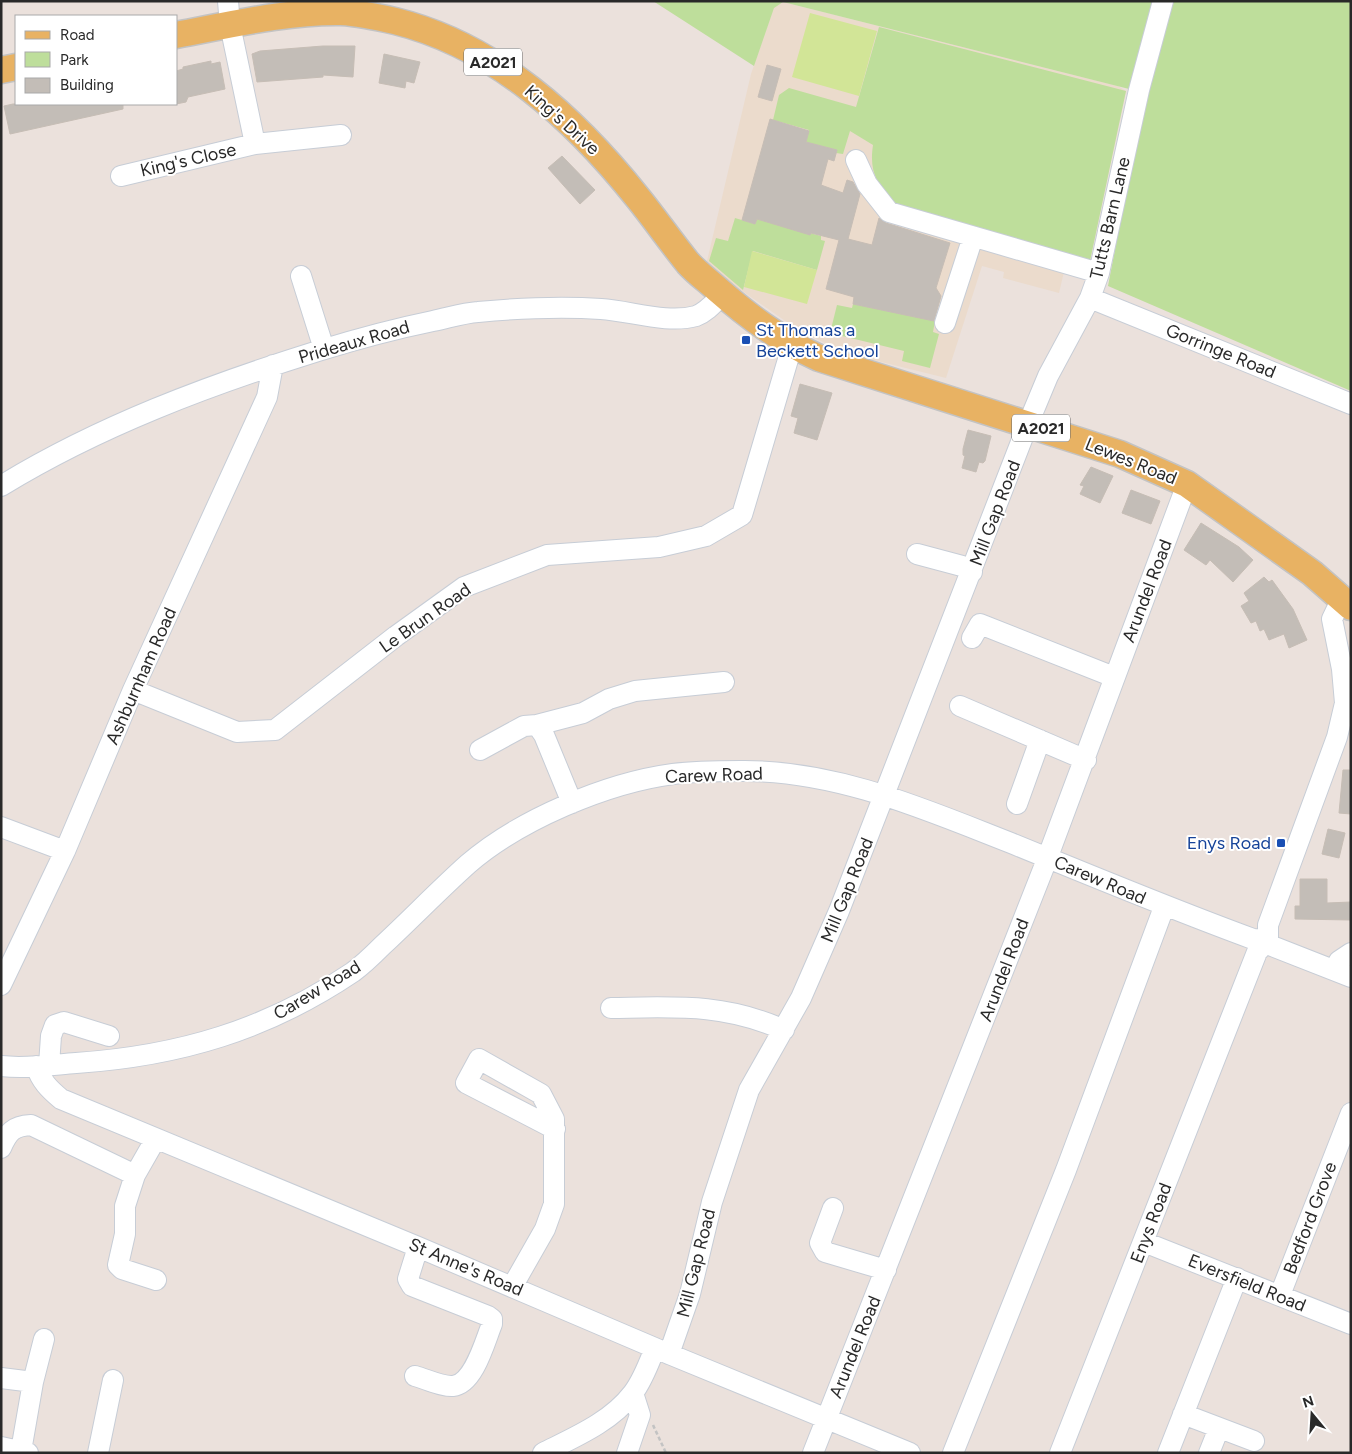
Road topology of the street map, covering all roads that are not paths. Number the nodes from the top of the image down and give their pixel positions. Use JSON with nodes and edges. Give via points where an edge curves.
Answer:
{"nodes":[{"id":1,"x":1162,"y":1,"type":"edge"},
{"id":2,"x":229,"y":13,"type":"edge"},
{"id":3,"x":178,"y":34,"type":"edge"},
{"id":4,"x":15,"y":67,"type":"edge"},
{"id":5,"x":1,"y":70,"type":"edge"},
{"id":6,"x":341,"y":135,"type":"dead end"},
{"id":7,"x":255,"y":144,"type":"junction"},
{"id":8,"x":856,"y":160,"type":"dead end"},
{"id":9,"x":121,"y":176,"type":"dead end"},
{"id":10,"x":973,"y":237,"type":"junction"},
{"id":11,"x":1099,"y":273,"type":"junction"},
{"id":12,"x":302,"y":276,"type":"dead end"},
{"id":13,"x":723,"y":294,"type":"junction"},
{"id":14,"x":1090,"y":298,"type":"junction"},
{"id":15,"x":945,"y":323,"type":"dead end"},
{"id":16,"x":792,"y":346,"type":"junction"},
{"id":17,"x":324,"y":349,"type":"junction"},
{"id":18,"x":273,"y":365,"type":"junction"},
{"id":19,"x":1351,"y":404,"type":"edge"},
{"id":20,"x":1028,"y":424,"type":"junction"},
{"id":21,"x":1187,"y":484,"type":"junction"},
{"id":22,"x":1,"y":486,"type":"edge"},
{"id":23,"x":917,"y":554,"type":"dead end"},
{"id":24,"x":972,"y":572,"type":"junction"},
{"id":25,"x":1346,"y":602,"type":"edge"},
{"id":26,"x":972,"y":638,"type":"dead end"},
{"id":27,"x":1114,"y":678,"type":"junction"},
{"id":28,"x":724,"y":682,"type":"dead end"},
{"id":29,"x":133,"y":690,"type":"junction"},
{"id":30,"x":960,"y":706,"type":"dead end"},
{"id":31,"x":537,"y":725,"type":"junction"},
{"id":32,"x":1040,"y":740,"type":"junction"},
{"id":33,"x":480,"y":750,"type":"dead end"},
{"id":34,"x":1086,"y":760,"type":"junction"},
{"id":35,"x":886,"y":794,"type":"junction"},
{"id":36,"x":572,"y":803,"type":"junction"},
{"id":37,"x":1017,"y":804,"type":"dead end"},
{"id":38,"x":1,"y":827,"type":"edge"},
{"id":39,"x":65,"y":851,"type":"junction"},
{"id":40,"x":1047,"y":858,"type":"junction"},
{"id":41,"x":1164,"y":907,"type":"junction"},
{"id":42,"x":1268,"y":940,"type":"junction"},
{"id":43,"x":1351,"y":953,"type":"edge"},
{"id":44,"x":1342,"y":973,"type":"edge"},
{"id":45,"x":1,"y":985,"type":"edge"},
{"id":46,"x":611,"y":1008,"type":"dead end"},
{"id":47,"x":784,"y":1030,"type":"junction"},
{"id":48,"x":109,"y":1036,"type":"dead end"},
{"id":49,"x":1,"y":1066,"type":"edge"},
{"id":50,"x":42,"y":1066,"type":"junction"},
{"id":51,"x":1351,"y":1113,"type":"edge"},
{"id":52,"x":554,"y":1124,"type":"dead end"},
{"id":53,"x":155,"y":1140,"type":"junction"},
{"id":54,"x":1,"y":1148,"type":"edge"},
{"id":55,"x":135,"y":1176,"type":"junction"},
{"id":56,"x":833,"y":1208,"type":"dead end"},
{"id":57,"x":1144,"y":1242,"type":"junction"},
{"id":58,"x":418,"y":1247,"type":"junction"},
{"id":59,"x":886,"y":1270,"type":"junction"},
{"id":60,"x":1237,"y":1278,"type":"junction"},
{"id":61,"x":156,"y":1280,"type":"dead end"},
{"id":62,"x":512,"y":1287,"type":"junction"},
{"id":63,"x":1280,"y":1295,"type":"junction"},
{"id":64,"x":1351,"y":1324,"type":"edge"},
{"id":65,"x":44,"y":1338,"type":"dead end"},
{"id":66,"x":662,"y":1351,"type":"junction"},
{"id":67,"x":415,"y":1376,"type":"dead end"},
{"id":68,"x":1,"y":1378,"type":"edge"},
{"id":69,"x":113,"y":1380,"type":"dead end"},
{"id":70,"x":33,"y":1382,"type":"junction"},
{"id":71,"x":633,"y":1393,"type":"junction"},
{"id":72,"x":1183,"y":1414,"type":"junction"},
{"id":73,"x":826,"y":1419,"type":"junction"},
{"id":74,"x":1219,"y":1428,"type":"junction"},
{"id":75,"x":1254,"y":1441,"type":"dead end"},
{"id":76,"x":17,"y":1450,"type":"edge"},
{"id":77,"x":98,"y":1453,"type":"edge"},
{"id":78,"x":543,"y":1453,"type":"edge"},
{"id":79,"x":627,"y":1453,"type":"edge"},
{"id":80,"x":813,"y":1453,"type":"edge"},
{"id":81,"x":910,"y":1453,"type":"edge"},
{"id":82,"x":953,"y":1453,"type":"edge"},
{"id":83,"x":1060,"y":1453,"type":"edge"},
{"id":84,"x":1168,"y":1453,"type":"edge"},
{"id":85,"x":1210,"y":1453,"type":"edge"}],
"edges":[{"from":1,"to":11,"type":"street","name":"Tutts Barn Lane"},
{"from":2,"to":3,"type":"main road","name":"King's Drive","number":"A2021"},
{"from":2,"to":7,"type":"street","name":"King's Close"},
{"from":2,"to":13,"type":"main road","name":"King's Drive","number":"A2021","via":[[343,12],[376,17],[426,29],[504,68],[585,136],[689,264]]},
{"from":4,"to":5,"type":"main road"},
{"from":6,"to":7,"type":"street","name":"King's Close"},
{"from":7,"to":9,"type":"street","name":"King's Close"},
{"from":8,"to":10,"type":"street","via":[[867,184],[889,212]]},
{"from":10,"to":11,"type":"street"},
{"from":10,"to":15,"type":"street"},
{"from":11,"to":14,"type":"street","name":"Tutts Barn Lane"},
{"from":12,"to":17,"type":"street"},
{"from":13,"to":16,"type":"main road","name":"Lewes Road","number":"A2021","via":[[753,320]]},
{"from":13,"to":17,"type":"street","name":"Prideaux Road","via":[[707,310],[691,316],[672,318],[602,309],[538,306],[475,312],[371,334]]},
{"from":14,"to":19,"type":"street","name":"Gorringe Road"},
{"from":14,"to":20,"type":"street","name":"Tutts Barn Lane","via":[[1048,376]]},
{"from":16,"to":20,"type":"main road","name":"Lewes Road","number":"A2021","via":[[819,358]]},
{"from":16,"to":29,"type":"street","name":"Le Brun Road","via":[[742,515],[706,536],[659,547],[547,555],[464,587],[275,730],[237,732]]},
{"from":17,"to":18,"type":"street","name":"Prideaux Road"},
{"from":18,"to":22,"type":"street","name":"Prideaux Road","via":[[160,407],[42,460]]},
{"from":18,"to":29,"type":"street","name":"Ashburnham Road","via":[[268,397]]},
{"from":20,"to":21,"type":"main road","name":"Lewes Road","number":"A2021","via":[[1120,454]]},
{"from":20,"to":24,"type":"street","name":"Mill Gap Road"},
{"from":21,"to":25,"type":"main road","name":"Lewes Road","number":"A2021","via":[[1312,573]]},
{"from":21,"to":27,"type":"street","name":"Arundel Road"},
{"from":23,"to":24,"type":"street","via":[[962,566]]},
{"from":24,"to":35,"type":"street","name":"Mill Gap Road"},
{"from":25,"to":42,"type":"street","name":"Enys Road","via":[[1332,619],[1345,703],[1338,737],[1268,925]]},
{"from":26,"to":27,"type":"street","via":[[980,624]]},
{"from":27,"to":34,"type":"street","name":"Arundel Road"},
{"from":28,"to":31,"type":"street","via":[[635,691],[609,699],[583,713]]},
{"from":29,"to":39,"type":"street","name":"Ashburnham Road"},
{"from":30,"to":32,"type":"street"},
{"from":31,"to":33,"type":"street","via":[[524,726]]},
{"from":31,"to":36,"type":"street"},
{"from":32,"to":34,"type":"street"},
{"from":32,"to":37,"type":"street"},
{"from":34,"to":40,"type":"street","name":"Arundel Road"},
{"from":35,"to":36,"type":"street","name":"Carew Road","via":[[812,777],[744,771],[673,774],[614,786]]},
{"from":35,"to":40,"type":"street","name":"Carew Road"},
{"from":35,"to":47,"type":"street","name":"Mill Gap Road","via":[[824,946]]},
{"from":36,"to":50,"type":"street","name":"Carew Road","via":[[506,835],[469,863],[356,970],[286,1013],[198,1045],[149,1055]]},
{"from":38,"to":39,"type":"street"},
{"from":39,"to":45,"type":"street","name":"Ashburnham Road"},
{"from":40,"to":41,"type":"street","name":"Carew Road"},
{"from":40,"to":59,"type":"street","name":"Arundel Road"},
{"from":41,"to":42,"type":"street","name":"Carew Road","via":[[1253,939]]},
{"from":41,"to":82,"type":"street","via":[[1066,1170]]},
{"from":42,"to":44,"type":"street","name":"Carew Road","via":[[1272,946]]},
{"from":42,"to":57,"type":"street","name":"Enys Road","via":[[1256,952]]},
{"from":43,"to":44,"type":"street","via":[[1339,961]]},
{"from":46,"to":47,"type":"street","via":[[714,1008],[757,1018]]},
{"from":47,"to":66,"type":"street","name":"Mill Gap Road","via":[[749,1090],[712,1202],[690,1294]]},
{"from":48,"to":50,"type":"street","via":[[64,1022],[55,1025]]},
{"from":49,"to":50,"type":"street","name":"Carew Road"},
{"from":50,"to":53,"type":"street","name":"St Anne's Road","via":[[44,1083],[61,1099]]},
{"from":51,"to":63,"type":"street","name":"Bedford Grove"},
{"from":52,"to":62,"type":"street","via":[[554,1204],[545,1229]]},
{"from":53,"to":55,"type":"street"},
{"from":53,"to":58,"type":"street","name":"St Anne's Road"},
{"from":54,"to":55,"type":"street","via":[[9,1131],[31,1125]]},
{"from":55,"to":61,"type":"street","via":[[125,1206],[118,1265]]},
{"from":56,"to":59,"type":"street","via":[[820,1243],[824,1252]]},
{"from":57,"to":60,"type":"street","name":"Eversfield Road"},
{"from":57,"to":83,"type":"street","name":"Enys Road"},
{"from":58,"to":62,"type":"street","name":"St Anne's Road"},
{"from":58,"to":67,"type":"street","via":[[408,1278],[412,1286],[488,1316],[492,1324],[472,1373],[464,1381],[449,1386]]},
{"from":59,"to":73,"type":"street","name":"Arundel Road"},
{"from":60,"to":63,"type":"street","name":"Eversfield Road"},
{"from":60,"to":72,"type":"street"},
{"from":62,"to":66,"type":"street","name":"St Anne's Road"},
{"from":63,"to":64,"type":"street","name":"Eversfield Road"},
{"from":65,"to":70,"type":"street"},
{"from":66,"to":71,"type":"street","name":"Mill Gap Road"},
{"from":66,"to":73,"type":"street","name":"St Anne's Road"},
{"from":68,"to":70,"type":"street"},
{"from":69,"to":77,"type":"street"},
{"from":70,"to":76,"type":"street"},
{"from":71,"to":78,"type":"street","via":[[599,1423]]},
{"from":71,"to":79,"type":"street","via":[[640,1415]]},
{"from":72,"to":74,"type":"street"},
{"from":72,"to":84,"type":"street"},
{"from":73,"to":80,"type":"street","name":"Arundel Road"},
{"from":73,"to":81,"type":"street","name":"St Anne's Road"},
{"from":74,"to":75,"type":"street"},
{"from":74,"to":85,"type":"street"}]}
